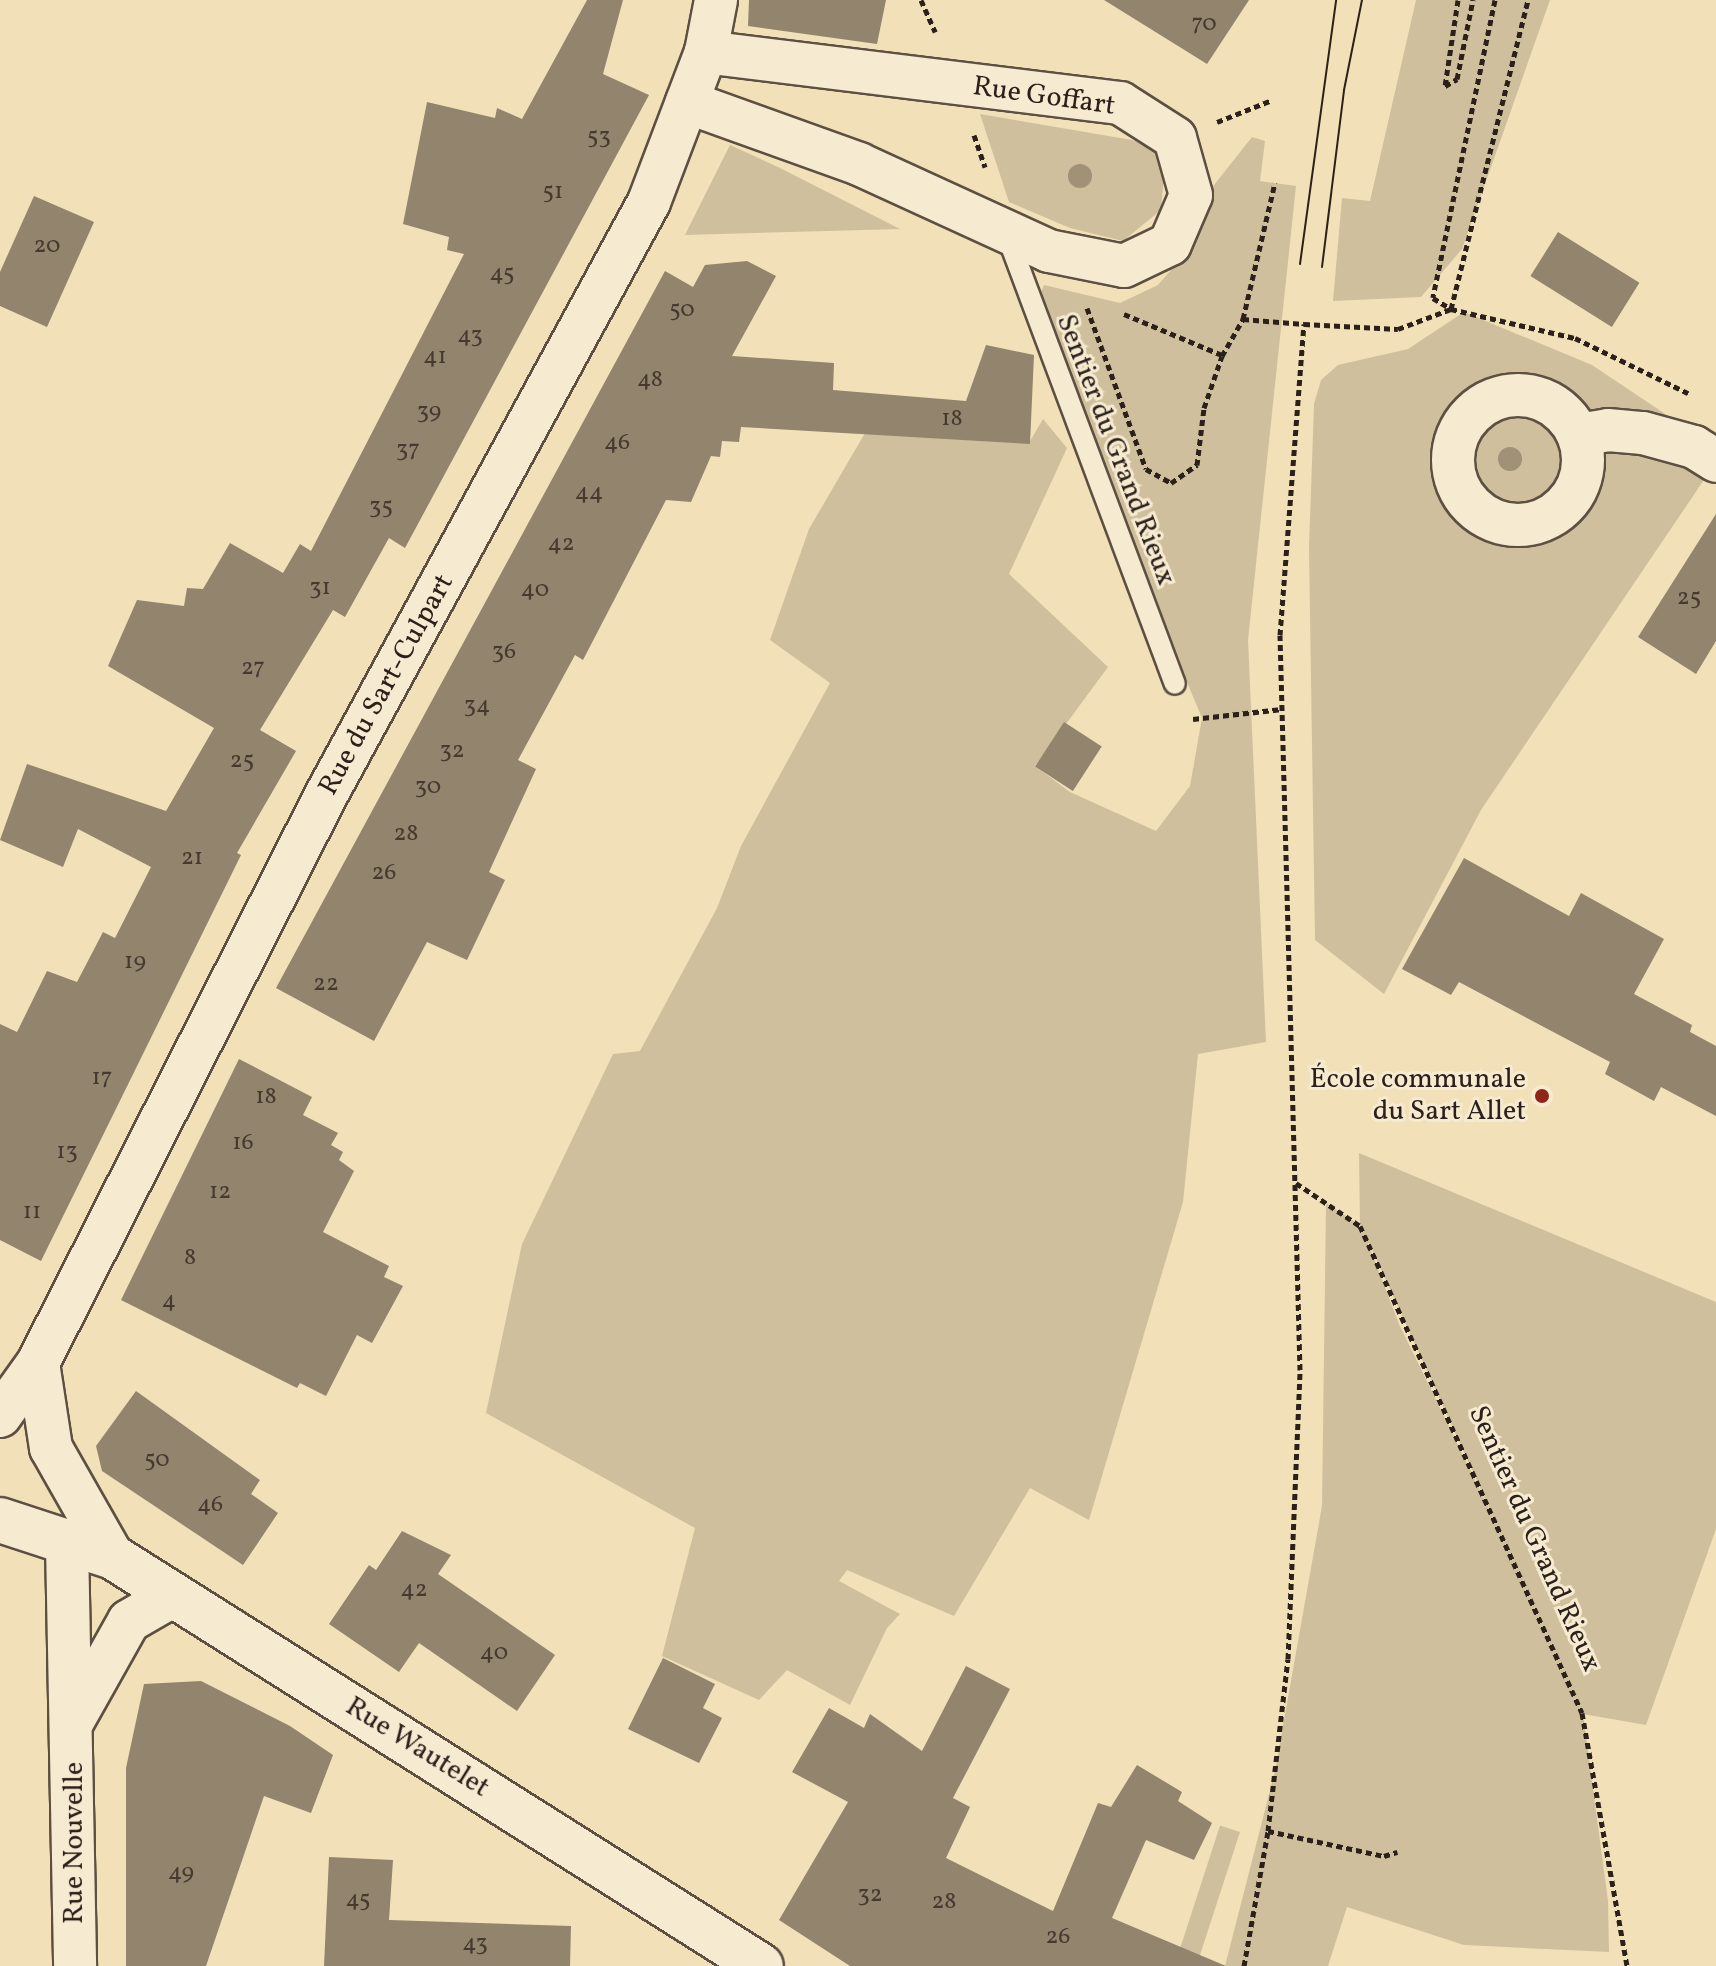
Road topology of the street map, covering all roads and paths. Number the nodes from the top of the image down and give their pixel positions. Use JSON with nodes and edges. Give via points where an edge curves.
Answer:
{"nodes":[{"id":1,"x":716,"y":0,"type":"edge"},
{"id":2,"x":1458,"y":0,"type":"edge"},
{"id":3,"x":1473,"y":0,"type":"edge"},
{"id":4,"x":1495,"y":0,"type":"edge"},
{"id":5,"x":1528,"y":0,"type":"edge"},
{"id":6,"x":706,"y":52,"type":"junction"},
{"id":7,"x":1272,"y":100,"type":"dead end"},
{"id":8,"x":687,"y":102,"type":"junction"},
{"id":9,"x":1175,"y":138,"type":"junction"},
{"id":10,"x":1275,"y":183,"type":"dead end"},
{"id":11,"x":1007,"y":235,"type":"junction"},
{"id":12,"x":1097,"y":303,"type":"dead end"},
{"id":13,"x":1111,"y":308,"type":"dead end"},
{"id":14,"x":1451,"y":309,"type":"junction"},
{"id":15,"x":1243,"y":319,"type":"junction"},
{"id":16,"x":1304,"y":324,"type":"junction"},
{"id":17,"x":1222,"y":356,"type":"junction"},
{"id":18,"x":1578,"y":435,"type":"dead end"},
{"id":19,"x":1714,"y":460,"type":"edge"},
{"id":20,"x":1175,"y":684,"type":"dead end"},
{"id":21,"x":1282,"y":709,"type":"junction"},
{"id":22,"x":1244,"y":714,"type":"dead end"},
{"id":23,"x":1296,"y":1183,"type":"junction"},
{"id":24,"x":38,"y":1363,"type":"junction"},
{"id":25,"x":0,"y":1416,"type":"edge"},
{"id":26,"x":0,"y":1520,"type":"edge"},
{"id":27,"x":67,"y":1543,"type":"junction"},
{"id":28,"x":113,"y":1557,"type":"junction"},
{"id":29,"x":174,"y":1595,"type":"junction"},
{"id":30,"x":74,"y":1719,"type":"junction"},
{"id":31,"x":1268,"y":1831,"type":"junction"},
{"id":32,"x":1397,"y":1852,"type":"dead end"},
{"id":33,"x":75,"y":1966,"type":"edge"},
{"id":34,"x":761,"y":1966,"type":"edge"},
{"id":35,"x":1244,"y":1966,"type":"edge"},
{"id":36,"x":1627,"y":1966,"type":"edge"}],
"edges":[{"from":1,"to":6,"type":"street","name":"Rue du Sart-Culpart"},
{"from":2,"to":3,"type":"path","via":[[1445,86],[1457,79]]},
{"from":4,"to":14,"type":"path","via":[[1433,298]]},
{"from":5,"to":14,"type":"path","via":[[1506,70]]},
{"from":6,"to":8,"type":"street","name":"Rue du Sart-Culpart"},
{"from":6,"to":9,"type":"street","name":"Rue Goffart","via":[[1120,103]]},
{"from":7,"to":9,"type":"path"},
{"from":8,"to":11,"type":"street","via":[[859,164]]},
{"from":8,"to":24,"type":"street","name":"Rue du Sart-Culpart","via":[[649,202],[325,797]]},
{"from":9,"to":11,"type":"street","via":[[1191,195],[1170,244],[1124,266],[1049,251]]},
{"from":10,"to":15,"type":"path"},
{"from":11,"to":20,"type":"lane","name":"Sentier du Grand Rieux"},
{"from":12,"to":17,"type":"path","via":[[1083,297],[1146,469],[1171,483],[1197,465],[1204,408]]},
{"from":13,"to":17,"type":"path"},
{"from":14,"to":16,"type":"path","via":[[1398,329]]},
{"from":14,"to":19,"type":"path","via":[[1575,338],[1688,392]]},
{"from":15,"to":16,"type":"path"},
{"from":15,"to":17,"type":"path"},
{"from":16,"to":21,"type":"path","via":[[1280,635]]},
{"from":18,"to":19,"type":"street","via":[[1608,430],[1643,433],[1694,447]]},
{"from":21,"to":22,"type":"path"},
{"from":21,"to":23,"type":"path"},
{"from":23,"to":31,"type":"path","via":[[1300,1370],[1289,1628]]},
{"from":23,"to":36,"type":"path","name":"Sentier du Grand Rieux","via":[[1360,1226],[1582,1713]]},
{"from":24,"to":25,"type":"street","name":"Rue du Sart-Culpart"},
{"from":24,"to":28,"type":"street","via":[[51,1448]]},
{"from":26,"to":27,"type":"street","name":"Rue Wautelet"},
{"from":27,"to":28,"type":"street","name":"Rue Wautelet"},
{"from":27,"to":30,"type":"street","name":"Rue Nouvelle"},
{"from":28,"to":29,"type":"street","name":"Rue Wautelet"},
{"from":29,"to":30,"type":"street","via":[[129,1621]]},
{"from":29,"to":34,"type":"street","name":"Rue Wautelet"},
{"from":30,"to":33,"type":"street","name":"Rue Nouvelle"},
{"from":31,"to":32,"type":"path","via":[[1384,1856]]},
{"from":31,"to":35,"type":"path"}]}
